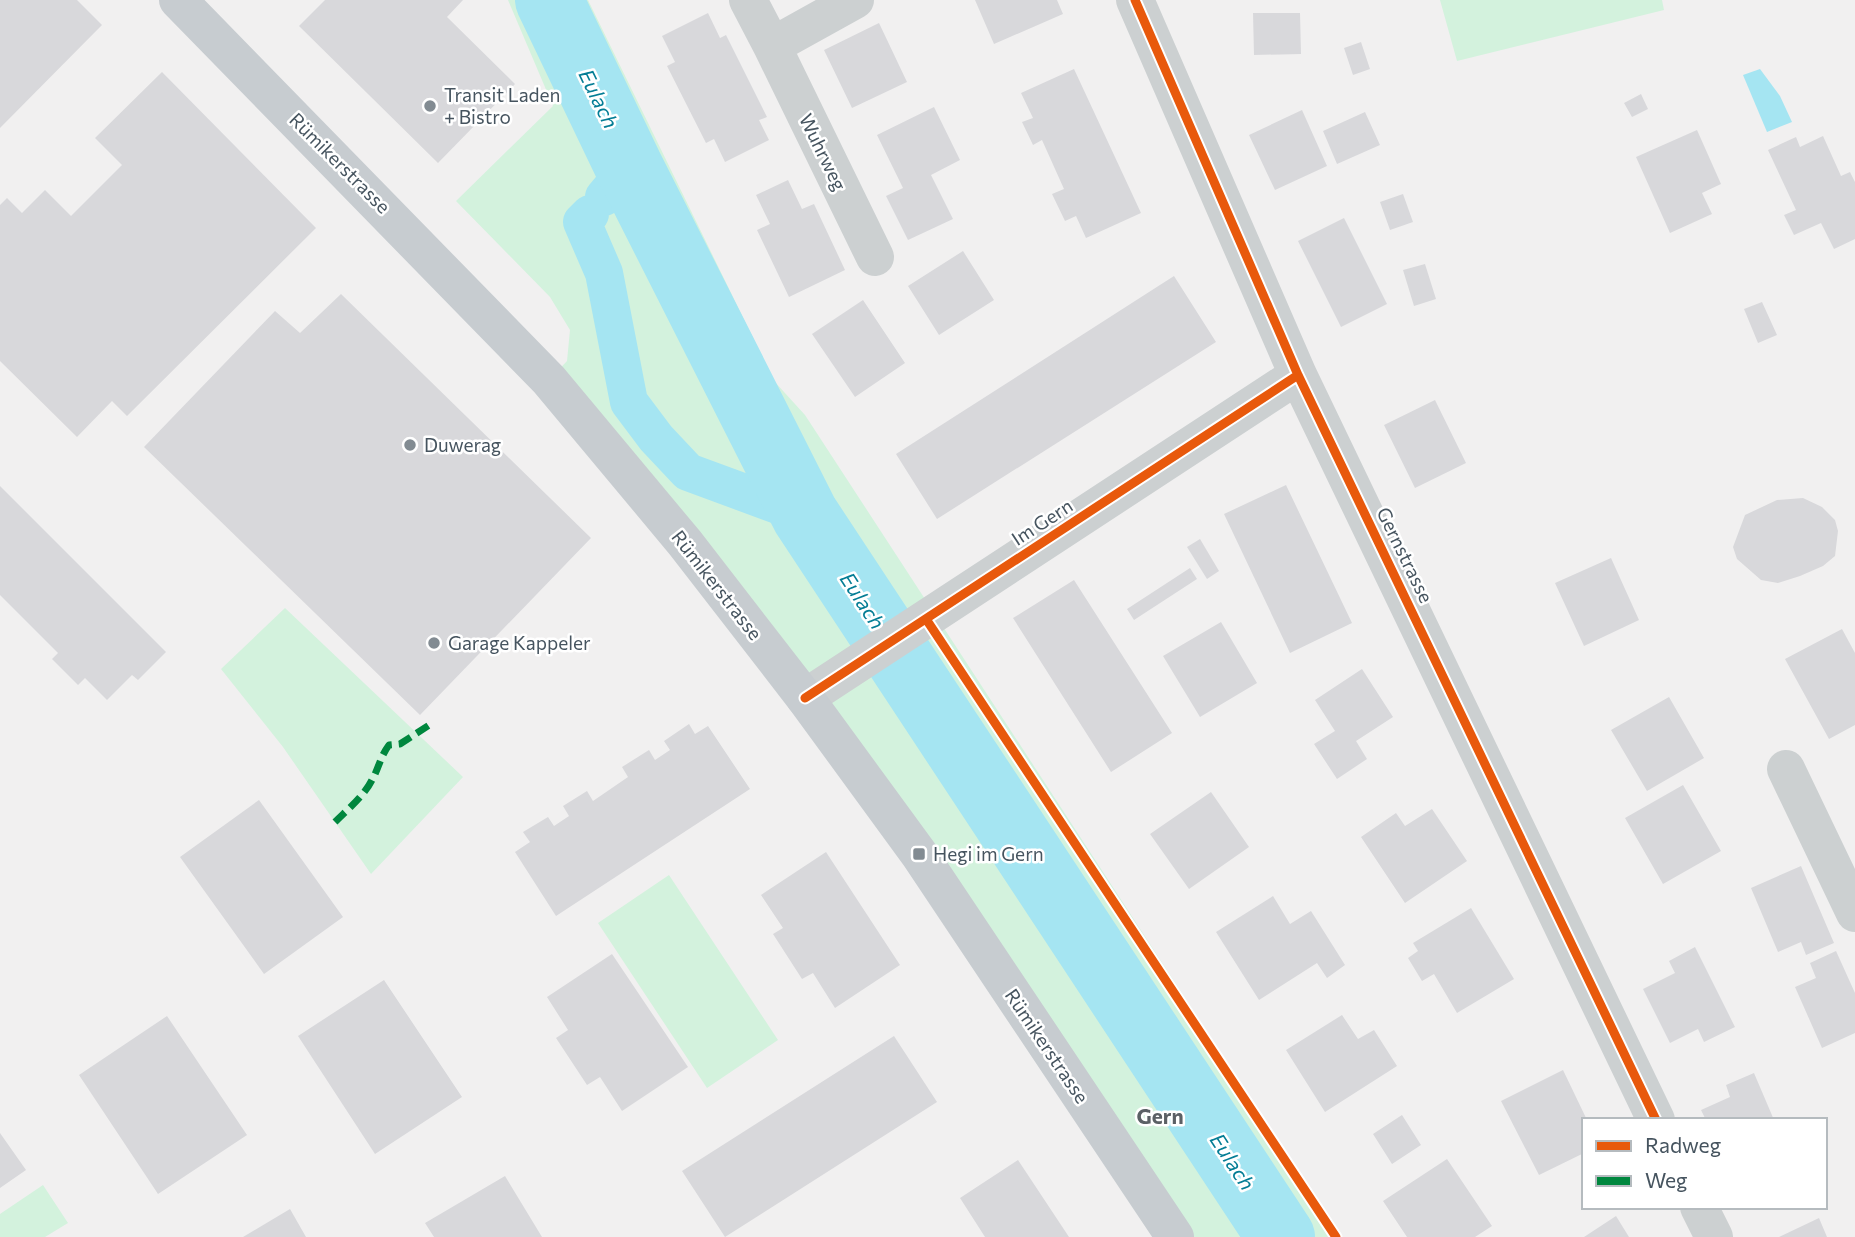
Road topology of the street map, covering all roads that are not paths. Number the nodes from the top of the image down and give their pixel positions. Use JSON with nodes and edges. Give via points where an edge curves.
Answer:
{"nodes":[{"id":1,"x":178,"y":0,"type":"edge"},
{"id":2,"x":748,"y":0,"type":"edge"},
{"id":3,"x":855,"y":0,"type":"edge"},
{"id":4,"x":1135,"y":0,"type":"edge"},
{"id":5,"x":772,"y":46,"type":"junction"},
{"id":6,"x":875,"y":257,"type":"dead end"},
{"id":7,"x":1298,"y":374,"type":"junction"},
{"id":8,"x":806,"y":698,"type":"junction"},
{"id":9,"x":1786,"y":769,"type":"dead end"},
{"id":10,"x":1855,"y":913,"type":"edge"},
{"id":11,"x":1655,"y":1118,"type":"edge"},
{"id":12,"x":1700,"y":1209,"type":"edge"},
{"id":13,"x":1175,"y":1237,"type":"edge"},
{"id":14,"x":1714,"y":1237,"type":"edge"}],
"edges":[{"from":1,"to":8,"type":"main road","name":"Rümikerstrasse","via":[[548,380],[685,543]]},
{"from":2,"to":5,"type":"street","name":"Wuhrweg"},
{"from":3,"to":5,"type":"street"},
{"from":4,"to":7,"type":"street","name":"Gernstrasse"},
{"from":5,"to":6,"type":"street","name":"Wuhrweg"},
{"from":7,"to":8,"type":"street","name":"Im Gern"},
{"from":7,"to":11,"type":"street","name":"Gernstrasse"},
{"from":8,"to":13,"type":"main road","name":"Rümikerstrasse","via":[[919,854]]},
{"from":9,"to":10,"type":"street"},
{"from":12,"to":14,"type":"street"}]}
